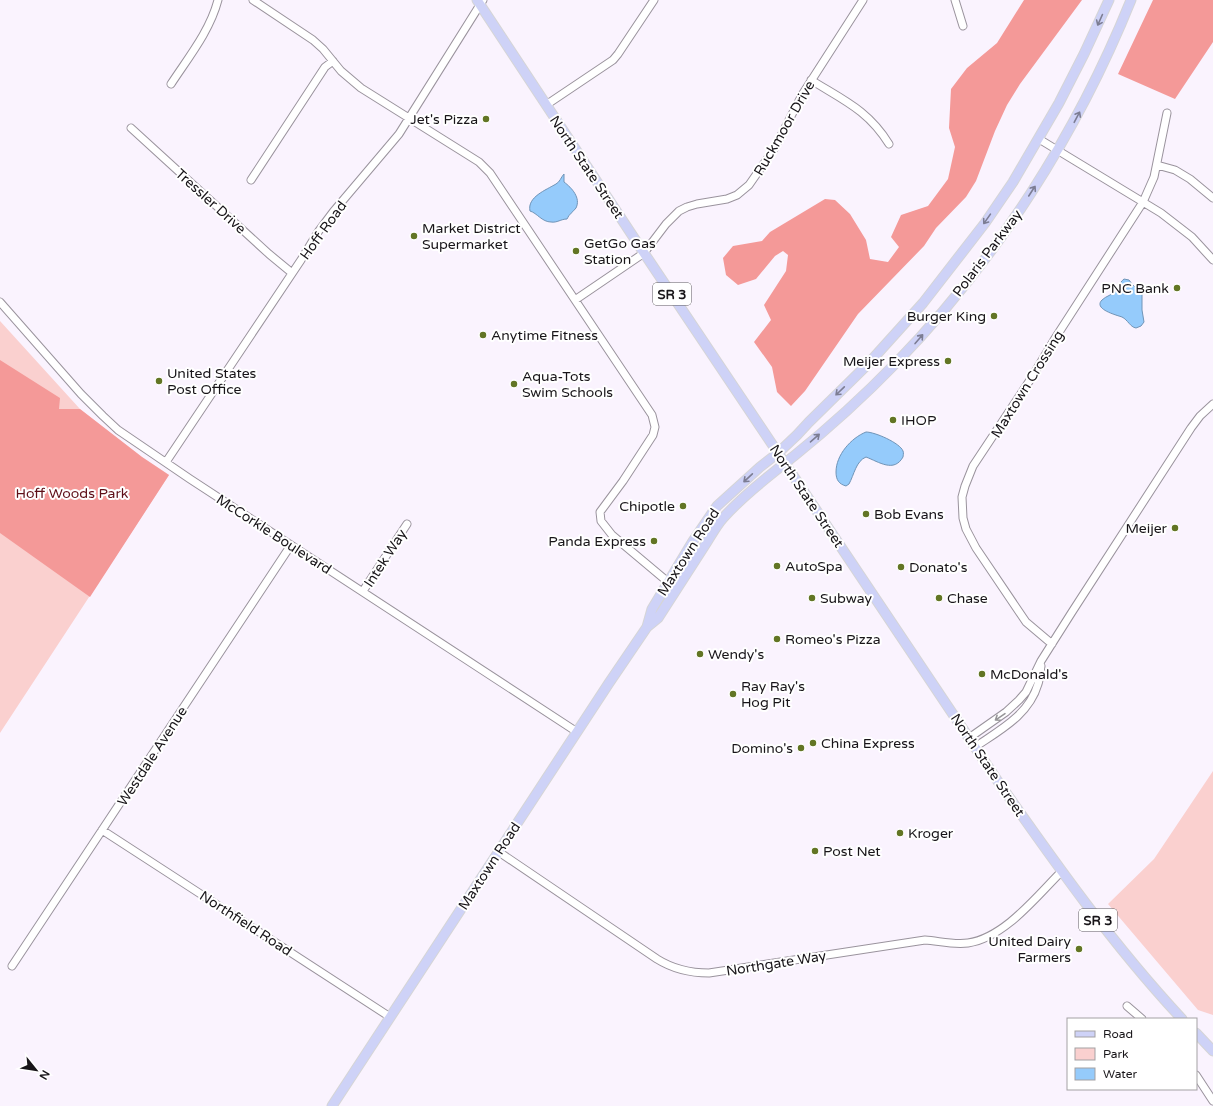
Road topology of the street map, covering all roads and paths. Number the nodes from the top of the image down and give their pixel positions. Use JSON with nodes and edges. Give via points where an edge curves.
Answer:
{"nodes":[{"id":1,"x":218,"y":0,"type":"edge"},
{"id":2,"x":253,"y":0,"type":"edge"},
{"id":3,"x":654,"y":0,"type":"edge"},
{"id":4,"x":863,"y":0,"type":"edge"},
{"id":5,"x":955,"y":0,"type":"edge"},
{"id":6,"x":1109,"y":0,"type":"edge"},
{"id":7,"x":1131,"y":0,"type":"edge"},
{"id":8,"x":480,"y":1,"type":"edge"},
{"id":9,"x":963,"y":26,"type":"dead end"},
{"id":10,"x":333,"y":61,"type":"junction"},
{"id":11,"x":811,"y":80,"type":"junction"},
{"id":12,"x":171,"y":84,"type":"dead end"},
{"id":13,"x":546,"y":105,"type":"junction"},
{"id":14,"x":1167,"y":113,"type":"dead end"},
{"id":15,"x":409,"y":118,"type":"junction"},
{"id":16,"x":131,"y":128,"type":"dead end"},
{"id":17,"x":1039,"y":139,"type":"junction"},
{"id":18,"x":889,"y":144,"type":"dead end"},
{"id":19,"x":1057,"y":150,"type":"junction"},
{"id":20,"x":1157,"y":166,"type":"junction"},
{"id":21,"x":251,"y":180,"type":"dead end"},
{"id":22,"x":1213,"y":198,"type":"edge"},
{"id":23,"x":1143,"y":202,"type":"junction"},
{"id":24,"x":644,"y":253,"type":"junction"},
{"id":25,"x":1213,"y":260,"type":"edge"},
{"id":26,"x":292,"y":273,"type":"junction"},
{"id":27,"x":575,"y":300,"type":"junction"},
{"id":28,"x":0,"y":302,"type":"edge"},
{"id":29,"x":1213,"y":404,"type":"edge"},
{"id":30,"x":778,"y":453,"type":"junction"},
{"id":31,"x":166,"y":462,"type":"junction"},
{"id":32,"x":785,"y":463,"type":"junction"},
{"id":33,"x":407,"y":524,"type":"dead end"},
{"id":34,"x":694,"y":540,"type":"junction"},
{"id":35,"x":291,"y":545,"type":"junction"},
{"id":36,"x":668,"y":582,"type":"junction"},
{"id":37,"x":363,"y":592,"type":"junction"},
{"id":38,"x":675,"y":592,"type":"junction"},
{"id":39,"x":647,"y":627,"type":"junction"},
{"id":40,"x":1052,"y":644,"type":"junction"},
{"id":41,"x":1041,"y":661,"type":"junction"},
{"id":42,"x":577,"y":732,"type":"junction"},
{"id":43,"x":969,"y":738,"type":"junction"},
{"id":44,"x":975,"y":747,"type":"junction"},
{"id":45,"x":102,"y":830,"type":"junction"},
{"id":46,"x":499,"y":852,"type":"junction"},
{"id":47,"x":1062,"y":872,"type":"junction"},
{"id":48,"x":12,"y":966,"type":"dead end"},
{"id":49,"x":1127,"y":1006,"type":"dead end"},
{"id":50,"x":390,"y":1017,"type":"junction"},
{"id":51,"x":1141,"y":1018,"type":"edge"},
{"id":52,"x":1181,"y":1018,"type":"edge"},
{"id":53,"x":1197,"y":1034,"type":"edge"},
{"id":54,"x":1213,"y":1051,"type":"edge"},
{"id":55,"x":1197,"y":1077,"type":"edge"},
{"id":56,"x":1213,"y":1101,"type":"edge"},
{"id":57,"x":1213,"y":1104,"type":"edge"},
{"id":58,"x":332,"y":1106,"type":"edge"},
{"id":59,"x":1210,"y":1106,"type":"edge"}],
"edges":[{"from":1,"to":12,"type":"street","via":[[208,26]]},
{"from":2,"to":10,"type":"street","via":[[313,40]]},
{"from":3,"to":13,"type":"street","via":[[613,60]]},
{"from":4,"to":11,"type":"street","name":"Ruckmoor Drive"},
{"from":5,"to":9,"type":"street"},
{"from":6,"to":17,"type":"main road","name":"Polaris Parkway","one_way":true,"via":[[1071,81]]},
{"from":19,"to":7,"type":"main road","name":"Polaris Parkway","one_way":true,"via":[[1096,79]]},
{"from":8,"to":13,"type":"main road","name":"North State Street","number":"SR 3"},
{"from":8,"to":15,"type":"street","name":"Hoff Road"},
{"from":10,"to":15,"type":"street","via":[[350,80]]},
{"from":10,"to":21,"type":"street","via":[[325,67]]},
{"from":11,"to":18,"type":"street","via":[[863,113]]},
{"from":11,"to":24,"type":"street","name":"Ruckmoor Drive","via":[[774,149],[749,185],[727,199],[697,204],[679,211]]},
{"from":13,"to":24,"type":"main road","name":"North State Street","number":"SR 3"},
{"from":14,"to":20,"type":"street","name":"Maxtown Crossing"},
{"from":15,"to":26,"type":"street","name":"Hoff Road","via":[[378,160],[329,217]]},
{"from":15,"to":27,"type":"street","via":[[479,162],[490,173]]},
{"from":16,"to":26,"type":"street","name":"Tressler Drive"},
{"from":17,"to":19,"type":"street"},
{"from":17,"to":30,"type":"main road","name":"Polaris Parkway","one_way":true,"via":[[985,223],[928,297],[868,364]]},
{"from":19,"to":23,"type":"street"},
{"from":32,"to":19,"type":"main road","name":"Polaris Parkway","one_way":true,"via":[[847,410],[919,339],[971,278],[1015,218]]},
{"from":20,"to":22,"type":"street","via":[[1175,170]]},
{"from":20,"to":23,"type":"street","name":"Maxtown Crossing"},
{"from":23,"to":25,"type":"street","via":[[1177,225]]},
{"from":23,"to":40,"type":"street","name":"Maxtown Crossing","via":[[973,466],[964,491],[962,508],[966,529],[976,548],[1026,622]]},
{"from":24,"to":27,"type":"street","name":"Ruckmoor Drive"},
{"from":24,"to":30,"type":"main road","name":"North State Street","number":"SR 3"},
{"from":26,"to":31,"type":"street","name":"Hoff Road"},
{"from":27,"to":36,"type":"street","via":[[652,415],[655,427],[653,435],[600,512],[601,521],[612,534]]},
{"from":28,"to":31,"type":"street","name":"McCorkle Boulevard","via":[[102,416]]},
{"from":29,"to":40,"type":"street","via":[[1191,428]]},
{"from":30,"to":32,"type":"main road","name":"North State Street","number":"SR 3"},
{"from":30,"to":34,"type":"main road","name":"Maxtown Road","one_way":true,"via":[[717,506]]},
{"from":31,"to":35,"type":"street","name":"McCorkle Boulevard"},
{"from":32,"to":38,"type":"main road","name":"Maxtown Road","via":[[764,479],[722,520]]},
{"from":32,"to":43,"type":"main road","name":"North State Street","number":"SR 3"},
{"from":33,"to":37,"type":"street","name":"Intek Way"},
{"from":34,"to":36,"type":"main road","name":"Maxtown Road"},
{"from":34,"to":38,"type":"main road","via":[[695,548],[675,584]]},
{"from":35,"to":37,"type":"street","name":"McCorkle Boulevard"},
{"from":35,"to":45,"type":"street","name":"Westdale Avenue"},
{"from":36,"to":39,"type":"main road","name":"Maxtown Road","via":[[652,608]]},
{"from":37,"to":42,"type":"street","name":"McCorkle Boulevard"},
{"from":38,"to":39,"type":"main road","name":"Maxtown Road","via":[[658,618]]},
{"from":39,"to":42,"type":"main road","name":"Maxtown Road"},
{"from":40,"to":41,"type":"street"},
{"from":41,"to":43,"type":"street","one_way":true,"via":[[1026,692],[1019,700]]},
{"from":41,"to":44,"type":"street","via":[[1039,684],[1022,712],[1011,723]]},
{"from":42,"to":46,"type":"main road","name":"Maxtown Road"},
{"from":43,"to":44,"type":"main road","name":"North State Street","number":"SR 3"},
{"from":44,"to":47,"type":"main road","name":"North State Street","number":"SR 3"},
{"from":45,"to":48,"type":"street","name":"Westdale Avenue"},
{"from":45,"to":50,"type":"street","name":"Northfield Road"},
{"from":46,"to":47,"type":"street","name":"Northgate Way","via":[[656,959],[675,969],[697,973],[925,940],[954,943],[976,941],[998,932]]},
{"from":46,"to":50,"type":"main road","name":"Maxtown Road"},
{"from":47,"to":52,"type":"main road","name":"North State Street","number":"SR 3","via":[[1135,966]]},
{"from":49,"to":51,"type":"street"},
{"from":50,"to":58,"type":"main road","name":"Maxtown Road"},
{"from":53,"to":54,"type":"main road"},
{"from":55,"to":56,"type":"street"},
{"from":57,"to":59,"type":"street"}]}
